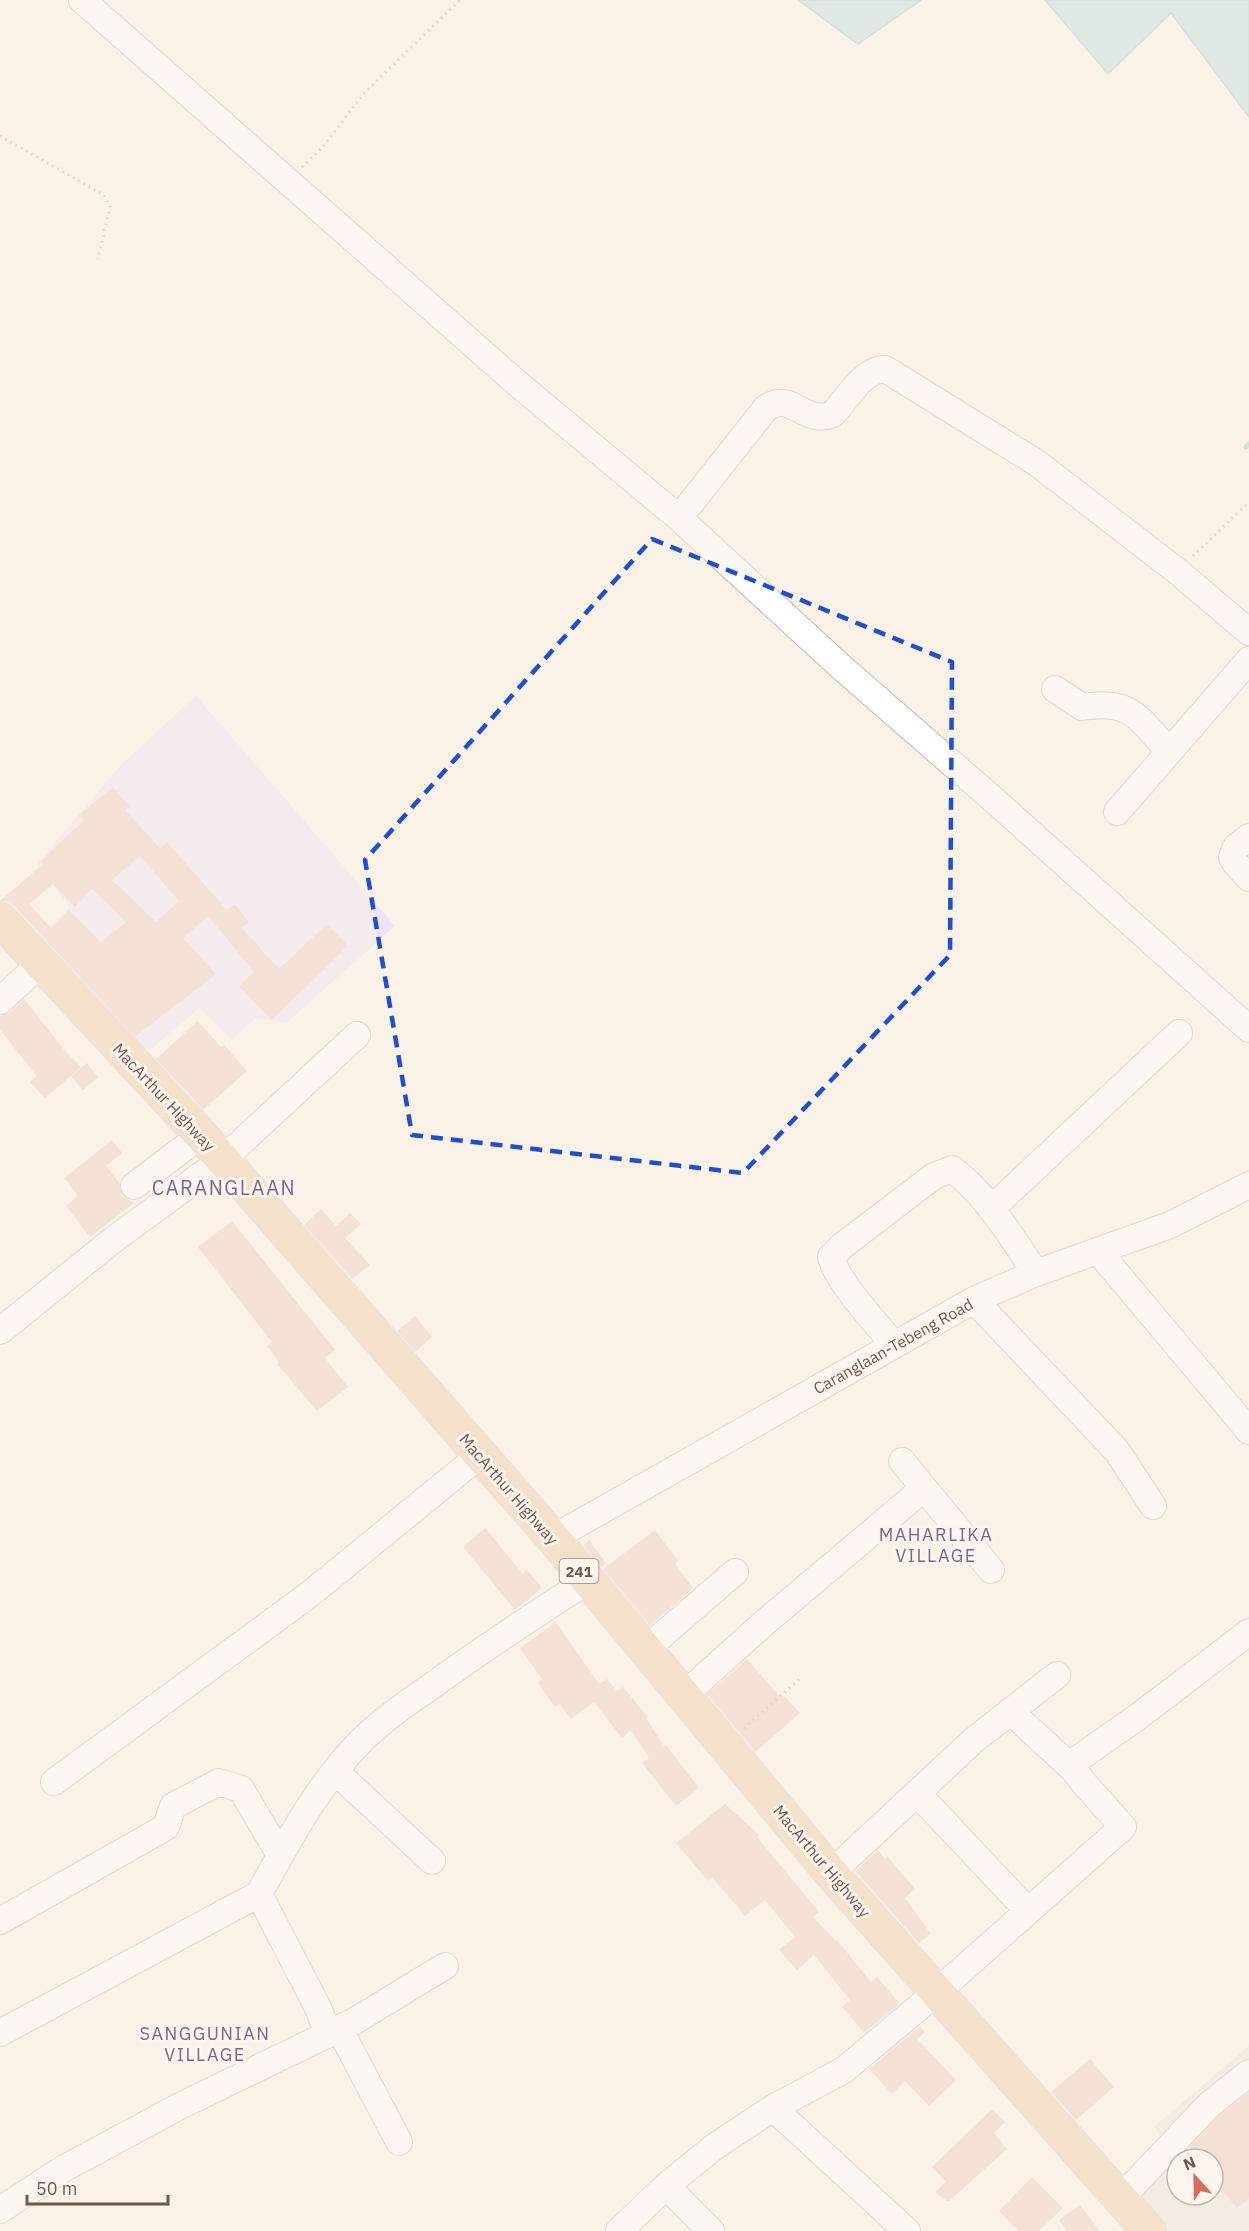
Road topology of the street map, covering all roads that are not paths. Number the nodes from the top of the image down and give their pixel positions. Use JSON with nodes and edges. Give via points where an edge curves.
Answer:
{"nodes":[{"id":1,"x":82,"y":0,"type":"edge"},
{"id":2,"x":679,"y":518,"type":"junction"},
{"id":3,"x":1249,"y":632,"type":"edge"},
{"id":4,"x":1249,"y":660,"type":"edge"},
{"id":5,"x":1055,"y":689,"type":"dead end"},
{"id":6,"x":1169,"y":751,"type":"junction"},
{"id":7,"x":1116,"y":812,"type":"dead end"},
{"id":8,"x":1249,"y":837,"type":"edge"},
{"id":9,"x":1249,"y":878,"type":"edge"},
{"id":10,"x":0,"y":919,"type":"edge"},
{"id":11,"x":41,"y":963,"type":"junction"},
{"id":12,"x":0,"y":1001,"type":"edge"},
{"id":13,"x":1249,"y":1029,"type":"edge"},
{"id":14,"x":1179,"y":1033,"type":"dead end"},
{"id":15,"x":357,"y":1035,"type":"dead end"},
{"id":16,"x":201,"y":1135,"type":"junction"},
{"id":17,"x":222,"y":1160,"type":"junction"},
{"id":18,"x":1249,"y":1185,"type":"edge"},
{"id":19,"x":134,"y":1186,"type":"dead end"},
{"id":20,"x":991,"y":1209,"type":"junction"},
{"id":21,"x":1098,"y":1251,"type":"junction"},
{"id":22,"x":1036,"y":1273,"type":"junction"},
{"id":23,"x":974,"y":1300,"type":"junction"},
{"id":24,"x":0,"y":1331,"type":"edge"},
{"id":25,"x":894,"y":1345,"type":"junction"},
{"id":26,"x":1249,"y":1431,"type":"edge"},
{"id":27,"x":480,"y":1455,"type":"junction"},
{"id":28,"x":902,"y":1461,"type":"dead end"},
{"id":29,"x":923,"y":1489,"type":"junction"},
{"id":30,"x":1153,"y":1506,"type":"dead end"},
{"id":31,"x":553,"y":1538,"type":"junction"},
{"id":32,"x":991,"y":1570,"type":"dead end"},
{"id":33,"x":735,"y":1572,"type":"dead end"},
{"id":34,"x":587,"y":1581,"type":"junction"},
{"id":35,"x":1249,"y":1632,"type":"edge"},
{"id":36,"x":646,"y":1649,"type":"junction"},
{"id":37,"x":1057,"y":1675,"type":"dead end"},
{"id":38,"x":684,"y":1695,"type":"junction"},
{"id":39,"x":1011,"y":1711,"type":"junction"},
{"id":40,"x":1069,"y":1765,"type":"junction"},
{"id":41,"x":336,"y":1772,"type":"junction"},
{"id":42,"x":54,"y":1782,"type":"dead end"},
{"id":43,"x":917,"y":1793,"type":"junction"},
{"id":44,"x":280,"y":1855,"type":"junction"},
{"id":45,"x":432,"y":1861,"type":"dead end"},
{"id":46,"x":831,"y":1873,"type":"junction"},
{"id":47,"x":260,"y":1894,"type":"junction"},
{"id":48,"x":1028,"y":1911,"type":"junction"},
{"id":49,"x":0,"y":1921,"type":"edge"},
{"id":50,"x":445,"y":1966,"type":"dead end"},
{"id":51,"x":937,"y":1992,"type":"junction"},
{"id":52,"x":333,"y":2030,"type":"junction"},
{"id":53,"x":0,"y":2033,"type":"edge"},
{"id":54,"x":1249,"y":2073,"type":"edge"},
{"id":55,"x":773,"y":2108,"type":"junction"},
{"id":56,"x":399,"y":2142,"type":"dead end"},
{"id":57,"x":1179,"y":2147,"type":"edge"},
{"id":58,"x":1165,"y":2165,"type":"edge"},
{"id":59,"x":666,"y":2186,"type":"junction"},
{"id":60,"x":1120,"y":2199,"type":"junction"},
{"id":61,"x":0,"y":2210,"type":"edge"},
{"id":62,"x":619,"y":2231,"type":"edge"},
{"id":63,"x":711,"y":2231,"type":"edge"},
{"id":64,"x":907,"y":2231,"type":"edge"},
{"id":65,"x":1149,"y":2231,"type":"edge"}],
"edges":[{"from":1,"to":2,"type":"street","via":[[518,384]]},
{"from":2,"to":3,"type":"street","via":[[766,408],[780,402],[813,416],[826,417],[872,371],[885,369],[1036,463]]},
{"from":2,"to":13,"type":"street"},
{"from":4,"to":6,"type":"street"},
{"from":5,"to":6,"type":"street","via":[[1082,706],[1102,704],[1131,710]]},
{"from":6,"to":7,"type":"street"},
{"from":8,"to":9,"type":"street","via":[[1236,847],[1232,857]]},
{"from":10,"to":11,"type":"main road","name":"MacArthur Highway","number":"241"},
{"from":11,"to":12,"type":"street"},
{"from":11,"to":16,"type":"main road","name":"MacArthur Highway","number":"241"},
{"from":14,"to":20,"type":"street"},
{"from":15,"to":17,"type":"street"},
{"from":16,"to":17,"type":"main road","name":"MacArthur Highway","number":"241"},
{"from":16,"to":19,"type":"street"},
{"from":17,"to":24,"type":"street","via":[[113,1240]]},
{"from":17,"to":27,"type":"main road","name":"MacArthur Highway","number":"241"},
{"from":18,"to":21,"type":"street","name":"Caranglaan-Tebeng Road","via":[[1170,1225]]},
{"from":20,"to":22,"type":"street"},
{"from":20,"to":25,"type":"street","via":[[952,1169],[934,1176],[831,1257],[833,1267]]},
{"from":21,"to":22,"type":"street","name":"Caranglaan-Tebeng Road"},
{"from":21,"to":26,"type":"street"},
{"from":22,"to":23,"type":"street","name":"Caranglaan-Tebeng Road"},
{"from":23,"to":25,"type":"street","name":"Caranglaan-Tebeng Road"},
{"from":23,"to":30,"type":"street","via":[[1117,1450]]},
{"from":25,"to":31,"type":"street","name":"Caranglaan-Tebeng Road"},
{"from":27,"to":31,"type":"main road","name":"MacArthur Highway","number":"241"},
{"from":27,"to":42,"type":"street","via":[[310,1594]]},
{"from":28,"to":29,"type":"street"},
{"from":29,"to":32,"type":"street"},
{"from":29,"to":38,"type":"street"},
{"from":31,"to":34,"type":"main road","name":"MacArthur Highway","number":"241"},
{"from":33,"to":36,"type":"street"},
{"from":34,"to":36,"type":"main road","name":"MacArthur Highway","number":"241"},
{"from":34,"to":41,"type":"street","via":[[401,1707],[361,1742]]},
{"from":35,"to":40,"type":"street"},
{"from":36,"to":38,"type":"main road","name":"MacArthur Highway","number":"241"},
{"from":37,"to":39,"type":"street"},
{"from":38,"to":46,"type":"main road","name":"MacArthur Highway","number":"241"},
{"from":39,"to":40,"type":"street"},
{"from":39,"to":43,"type":"street"},
{"from":40,"to":48,"type":"street","via":[[1123,1827]]},
{"from":41,"to":44,"type":"street"},
{"from":41,"to":45,"type":"street"},
{"from":43,"to":46,"type":"street"},
{"from":43,"to":48,"type":"street"},
{"from":44,"to":47,"type":"street"},
{"from":44,"to":49,"type":"street","via":[[241,1789],[219,1782],[173,1806],[166,1827]]},
{"from":46,"to":51,"type":"main road","name":"MacArthur Highway","number":"241"},
{"from":47,"to":52,"type":"street"},
{"from":47,"to":53,"type":"street"},
{"from":48,"to":51,"type":"street"},
{"from":50,"to":52,"type":"street","via":[[383,2005]]},
{"from":51,"to":55,"type":"street","via":[[844,2070]]},
{"from":51,"to":60,"type":"main road","name":"MacArthur Highway","number":"241"},
{"from":52,"to":56,"type":"street"},
{"from":52,"to":61,"type":"street","via":[[180,2106],[73,2164]]},
{"from":54,"to":57,"type":"street","via":[[1209,2105]]},
{"from":55,"to":59,"type":"street","via":[[714,2147]]},
{"from":55,"to":64,"type":"street"},
{"from":58,"to":60,"type":"street"},
{"from":59,"to":62,"type":"street"},
{"from":59,"to":63,"type":"street"},
{"from":60,"to":65,"type":"main road","name":"MacArthur Highway","number":"241"}]}
